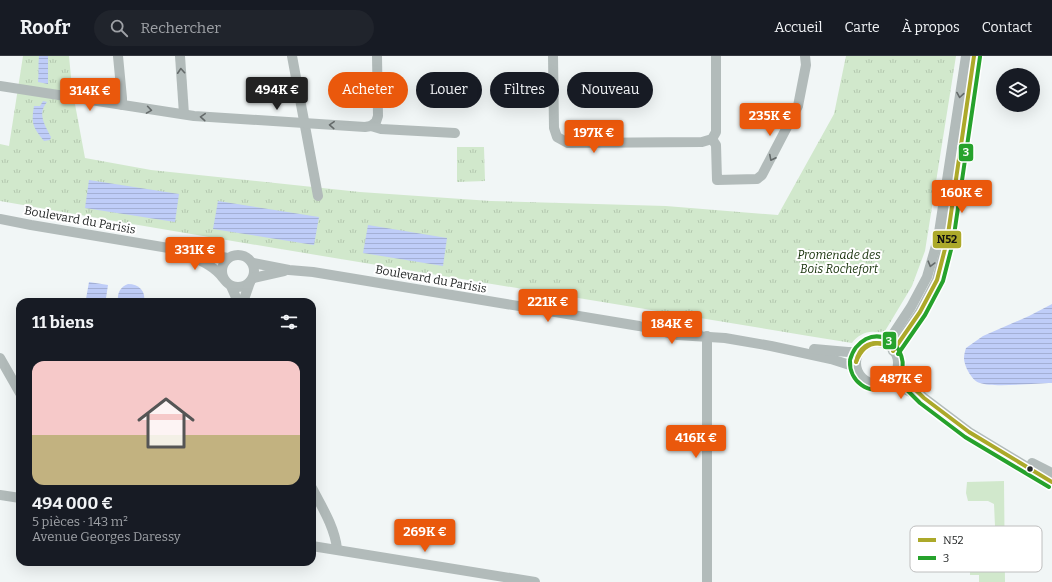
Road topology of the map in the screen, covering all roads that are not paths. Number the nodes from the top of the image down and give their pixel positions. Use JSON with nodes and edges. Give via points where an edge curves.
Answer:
{"nodes":[{"id":1,"x":118,"y":56,"type":"edge"},
{"id":2,"x":180,"y":56,"type":"edge"},
{"id":3,"x":292,"y":56,"type":"edge"},
{"id":4,"x":377,"y":56,"type":"edge"},
{"id":5,"x":553,"y":56,"type":"edge"},
{"id":6,"x":716,"y":56,"type":"edge"},
{"id":7,"x":806,"y":56,"type":"edge"},
{"id":8,"x":966,"y":56,"type":"edge"},
{"id":9,"x":974,"y":56,"type":"edge"},
{"id":10,"x":0,"y":86,"type":"edge"},
{"id":11,"x":122,"y":105,"type":"junction"},
{"id":12,"x":184,"y":114,"type":"junction"},
{"id":13,"x":305,"y":124,"type":"junction"},
{"id":14,"x":371,"y":126,"type":"junction"},
{"id":15,"x":455,"y":133,"type":"dead end"},
{"id":16,"x":714,"y":142,"type":"junction"},
{"id":17,"x":318,"y":196,"type":"dead end"},
{"id":18,"x":0,"y":219,"type":"edge"},
{"id":19,"x":179,"y":250,"type":"junction"},
{"id":20,"x":228,"y":258,"type":"junction"},
{"id":21,"x":253,"y":263,"type":"junction"},
{"id":22,"x":289,"y":270,"type":"junction"},
{"id":23,"x":223,"y":278,"type":"junction"},
{"id":24,"x":252,"y":280,"type":"junction"},
{"id":25,"x":231,"y":286,"type":"junction"},
{"id":26,"x":236,"y":298,"type":"edge"},
{"id":27,"x":245,"y":298,"type":"edge"},
{"id":28,"x":707,"y":336,"type":"junction"},
{"id":29,"x":771,"y":346,"type":"junction"},
{"id":30,"x":889,"y":348,"type":"junction"},
{"id":31,"x":859,"y":352,"type":"junction"},
{"id":32,"x":0,"y":358,"type":"edge"},
{"id":33,"x":856,"y":367,"type":"junction"},
{"id":34,"x":896,"y":372,"type":"junction"},
{"id":35,"x":888,"y":381,"type":"junction"},
{"id":36,"x":16,"y":386,"type":"edge"},
{"id":37,"x":924,"y":398,"type":"junction"},
{"id":38,"x":1000,"y":451,"type":"junction"},
{"id":39,"x":1052,"y":473,"type":"edge"},
{"id":40,"x":1052,"y":482,"type":"edge"},
{"id":41,"x":0,"y":495,"type":"edge"},
{"id":42,"x":316,"y":495,"type":"edge"},
{"id":43,"x":16,"y":497,"type":"edge"},
{"id":44,"x":316,"y":546,"type":"edge"},
{"id":45,"x":337,"y":549,"type":"junction"},
{"id":46,"x":535,"y":582,"type":"edge"},
{"id":47,"x":707,"y":582,"type":"edge"}],
"edges":[{"from":1,"to":11,"type":"street"},
{"from":12,"to":2,"type":"street","one_way":true},
{"from":3,"to":13,"type":"street"},
{"from":4,"to":14,"type":"street","via":[[378,116]]},
{"from":5,"to":16,"type":"street","via":[[554,128],[557,137],[562,141]]},
{"from":6,"to":16,"type":"street"},
{"from":7,"to":16,"type":"street","one_way":true,"via":[[798,106],[762,176],[757,179],[717,180]]},
{"from":8,"to":30,"type":"street","one_way":true,"via":[[938,238],[927,277]]},
{"from":9,"to":30,"type":"street","via":[[947,240],[937,280],[920,312]]},
{"from":10,"to":11,"type":"street"},
{"from":11,"to":12,"type":"street","one_way":true},
{"from":13,"to":12,"type":"street","one_way":true},
{"from":14,"to":13,"type":"street","one_way":true},
{"from":13,"to":17,"type":"street"},
{"from":14,"to":15,"type":"street"},
{"from":18,"to":19,"type":"street","name":"Boulevard du Parisis"},
{"from":19,"to":20,"type":"street","name":"Boulevard du Parisis"},
{"from":19,"to":23,"type":"street","name":"Boulevard du Parisis","via":[[212,267]]},
{"from":20,"to":21,"type":"street","via":[[239,254],[249,258]]},
{"from":20,"to":23,"type":"street","via":[[222,267]]},
{"from":21,"to":22,"type":"street","name":"Boulevard du Parisis"},
{"from":21,"to":24,"type":"street","via":[[255,268]]},
{"from":22,"to":24,"type":"street","name":"Boulevard du Parisis"},
{"from":22,"to":28,"type":"street","name":"Boulevard du Parisis","via":[[639,326],[677,335]]},
{"from":23,"to":25,"type":"street"},
{"from":24,"to":25,"type":"street","via":[[241,287]]},
{"from":24,"to":27,"type":"street"},
{"from":25,"to":26,"type":"street"},
{"from":28,"to":29,"type":"street","name":"Boulevard du Parisis"},
{"from":28,"to":47,"type":"street"},
{"from":29,"to":31,"type":"street","name":"Boulevard du Parisis"},
{"from":29,"to":33,"type":"street","name":"Boulevard du Parisis"},
{"from":30,"to":31,"type":"street","via":[[876,343],[866,345]]},
{"from":30,"to":34,"type":"street","via":[[897,360]]},
{"from":31,"to":33,"type":"street"},
{"from":32,"to":36,"type":"street"},
{"from":33,"to":35,"type":"street","via":[[866,381],[877,384]]},
{"from":34,"to":35,"type":"street"},
{"from":34,"to":37,"type":"street"},
{"from":35,"to":37,"type":"street"},
{"from":37,"to":38,"type":"street","via":[[969,432]]},
{"from":38,"to":39,"type":"street"},
{"from":38,"to":40,"type":"street"},
{"from":41,"to":43,"type":"street"},
{"from":42,"to":45,"type":"street","via":[[336,540]]},
{"from":44,"to":45,"type":"street"},
{"from":45,"to":46,"type":"street"}]}
